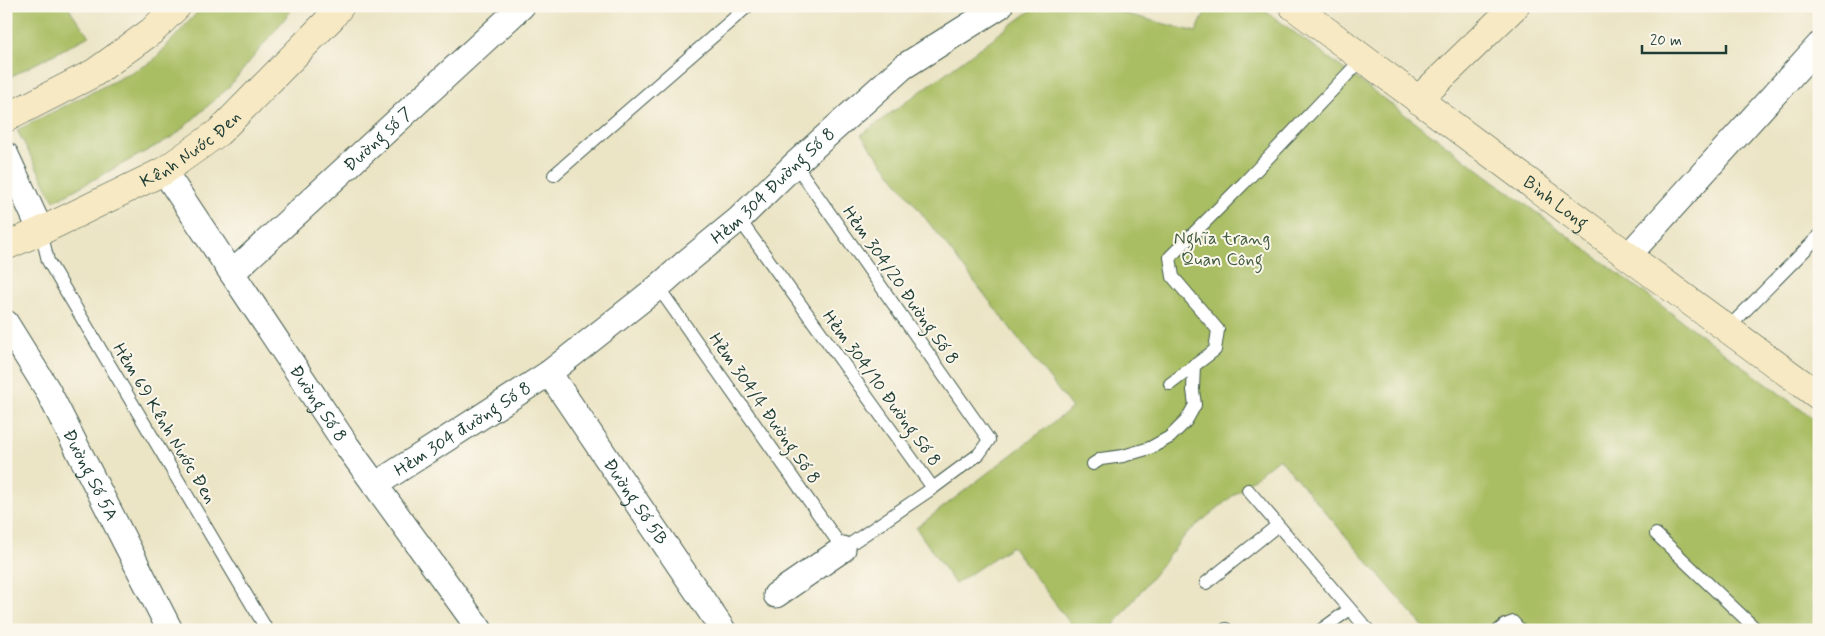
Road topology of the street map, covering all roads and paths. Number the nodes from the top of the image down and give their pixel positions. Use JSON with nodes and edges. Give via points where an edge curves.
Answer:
{"nodes":[{"id":1,"x":340,"y":6,"type":"edge"},
{"id":2,"x":522,"y":6,"type":"edge"},
{"id":3,"x":748,"y":6,"type":"edge"},
{"id":4,"x":1000,"y":6,"type":"edge"},
{"id":5,"x":1293,"y":6,"type":"edge"},
{"id":6,"x":1515,"y":6,"type":"edge"},
{"id":7,"x":166,"y":10,"type":"edge"},
{"id":8,"x":1819,"y":45,"type":"edge"},
{"id":9,"x":1363,"y":58,"type":"junction"},
{"id":10,"x":1418,"y":100,"type":"junction"},
{"id":11,"x":6,"y":118,"type":"edge"},
{"id":12,"x":6,"y":155,"type":"edge"},
{"id":13,"x":795,"y":164,"type":"junction"},
{"id":14,"x":164,"y":171,"type":"junction"},
{"id":15,"x":554,"y":175,"type":"dead end"},
{"id":16,"x":739,"y":219,"type":"junction"},
{"id":17,"x":41,"y":231,"type":"junction"},
{"id":18,"x":1819,"y":236,"type":"edge"},
{"id":19,"x":6,"y":246,"type":"edge"},
{"id":20,"x":1628,"y":256,"type":"junction"},
{"id":21,"x":232,"y":273,"type":"junction"},
{"id":22,"x":658,"y":288,"type":"junction"},
{"id":23,"x":6,"y":323,"type":"edge"},
{"id":24,"x":1727,"y":329,"type":"junction"},
{"id":25,"x":1194,"y":366,"type":"junction"},
{"id":26,"x":549,"y":373,"type":"junction"},
{"id":27,"x":1170,"y":384,"type":"dead end"},
{"id":28,"x":1819,"y":396,"type":"edge"},
{"id":29,"x":1093,"y":464,"type":"dead end"},
{"id":30,"x":375,"y":484,"type":"junction"},
{"id":31,"x":934,"y":488,"type":"junction"},
{"id":32,"x":1248,"y":490,"type":"dead end"},
{"id":33,"x":1278,"y":526,"type":"junction"},
{"id":34,"x":1656,"y":534,"type":"dead end"},
{"id":35,"x":843,"y":549,"type":"junction"},
{"id":36,"x":1206,"y":583,"type":"dead end"},
{"id":37,"x":776,"y":595,"type":"dead end"},
{"id":38,"x":1350,"y":609,"type":"junction"},
{"id":39,"x":170,"y":630,"type":"edge"},
{"id":40,"x":267,"y":630,"type":"edge"},
{"id":41,"x":480,"y":630,"type":"edge"},
{"id":42,"x":723,"y":630,"type":"edge"},
{"id":43,"x":1321,"y":630,"type":"edge"},
{"id":44,"x":1368,"y":630,"type":"edge"},
{"id":45,"x":1499,"y":630,"type":"edge"},
{"id":46,"x":1520,"y":630,"type":"edge"},
{"id":47,"x":1757,"y":630,"type":"edge"}],
"edges":[{"from":1,"to":14,"type":"street","name":"Kênh Nước Đen","via":[[219,132]]},
{"from":2,"to":21,"type":"street","name":"Đường số 7"},
{"from":3,"to":15,"type":"lane"},
{"from":4,"to":13,"type":"street","name":"Hẻm 304 Đường Số 8","via":[[903,67]]},
{"from":5,"to":9,"type":"street","name":"Bình Long"},
{"from":6,"to":10,"type":"street"},
{"from":7,"to":11,"type":"street","via":[[152,31],[94,73]]},
{"from":8,"to":20,"type":"street"},
{"from":9,"to":10,"type":"street","name":"Bình Long"},
{"from":9,"to":25,"type":"lane","via":[[1170,257],[1173,277],[1218,330],[1215,350]]},
{"from":10,"to":20,"type":"street","name":"Bình Long"},
{"from":12,"to":17,"type":"street"},
{"from":13,"to":16,"type":"street","name":"Hẻm 304 Đường Số 8"},
{"from":13,"to":31,"type":"lane","name":"Hẻm 304/20 Đường Số 8","via":[[989,440],[979,454]]},
{"from":14,"to":17,"type":"street","name":"Kênh Nước Đen"},
{"from":14,"to":21,"type":"street","name":"Đường Số 8"},
{"from":16,"to":22,"type":"street","name":"Hẻm 304 Đường Số 8"},
{"from":16,"to":31,"type":"lane","name":"Hẻm 304/10 Đường Số 8"},
{"from":17,"to":19,"type":"street","name":"Kênh Nước Đen"},
{"from":17,"to":40,"type":"lane","name":"Hẻm 69 Kênh Nước Đen","via":[[48,261]]},
{"from":18,"to":24,"type":"lane"},
{"from":20,"to":24,"type":"street","name":"Bình Long"},
{"from":21,"to":30,"type":"street","name":"Đường Số 8"},
{"from":22,"to":26,"type":"street","name":"Hẻm 304 Đường Số 8"},
{"from":22,"to":35,"type":"lane","name":"Hẻm 304/4 Đường Số 8"},
{"from":23,"to":39,"type":"street","name":"Đường Số 5A","via":[[47,389]]},
{"from":24,"to":28,"type":"street","name":"Bình Long"},
{"from":25,"to":27,"type":"lane"},
{"from":25,"to":29,"type":"lane","via":[[1195,405],[1186,421],[1170,437],[1150,448],[1101,459]]},
{"from":26,"to":30,"type":"street","name":"Hẻm 304 đường Số 8"},
{"from":26,"to":42,"type":"street","name":"Đường Số 5B"},
{"from":30,"to":41,"type":"street","name":"Đường Số 8"},
{"from":31,"to":35,"type":"lane","name":"Hẻm 304/10 Đường Số 8"},
{"from":32,"to":33,"type":"lane"},
{"from":33,"to":36,"type":"lane"},
{"from":33,"to":38,"type":"lane"},
{"from":34,"to":47,"type":"lane"},
{"from":35,"to":37,"type":"street"},
{"from":38,"to":43,"type":"lane"},
{"from":38,"to":44,"type":"lane"},
{"from":45,"to":46,"type":"lane","via":[[1513,622]]}]}
